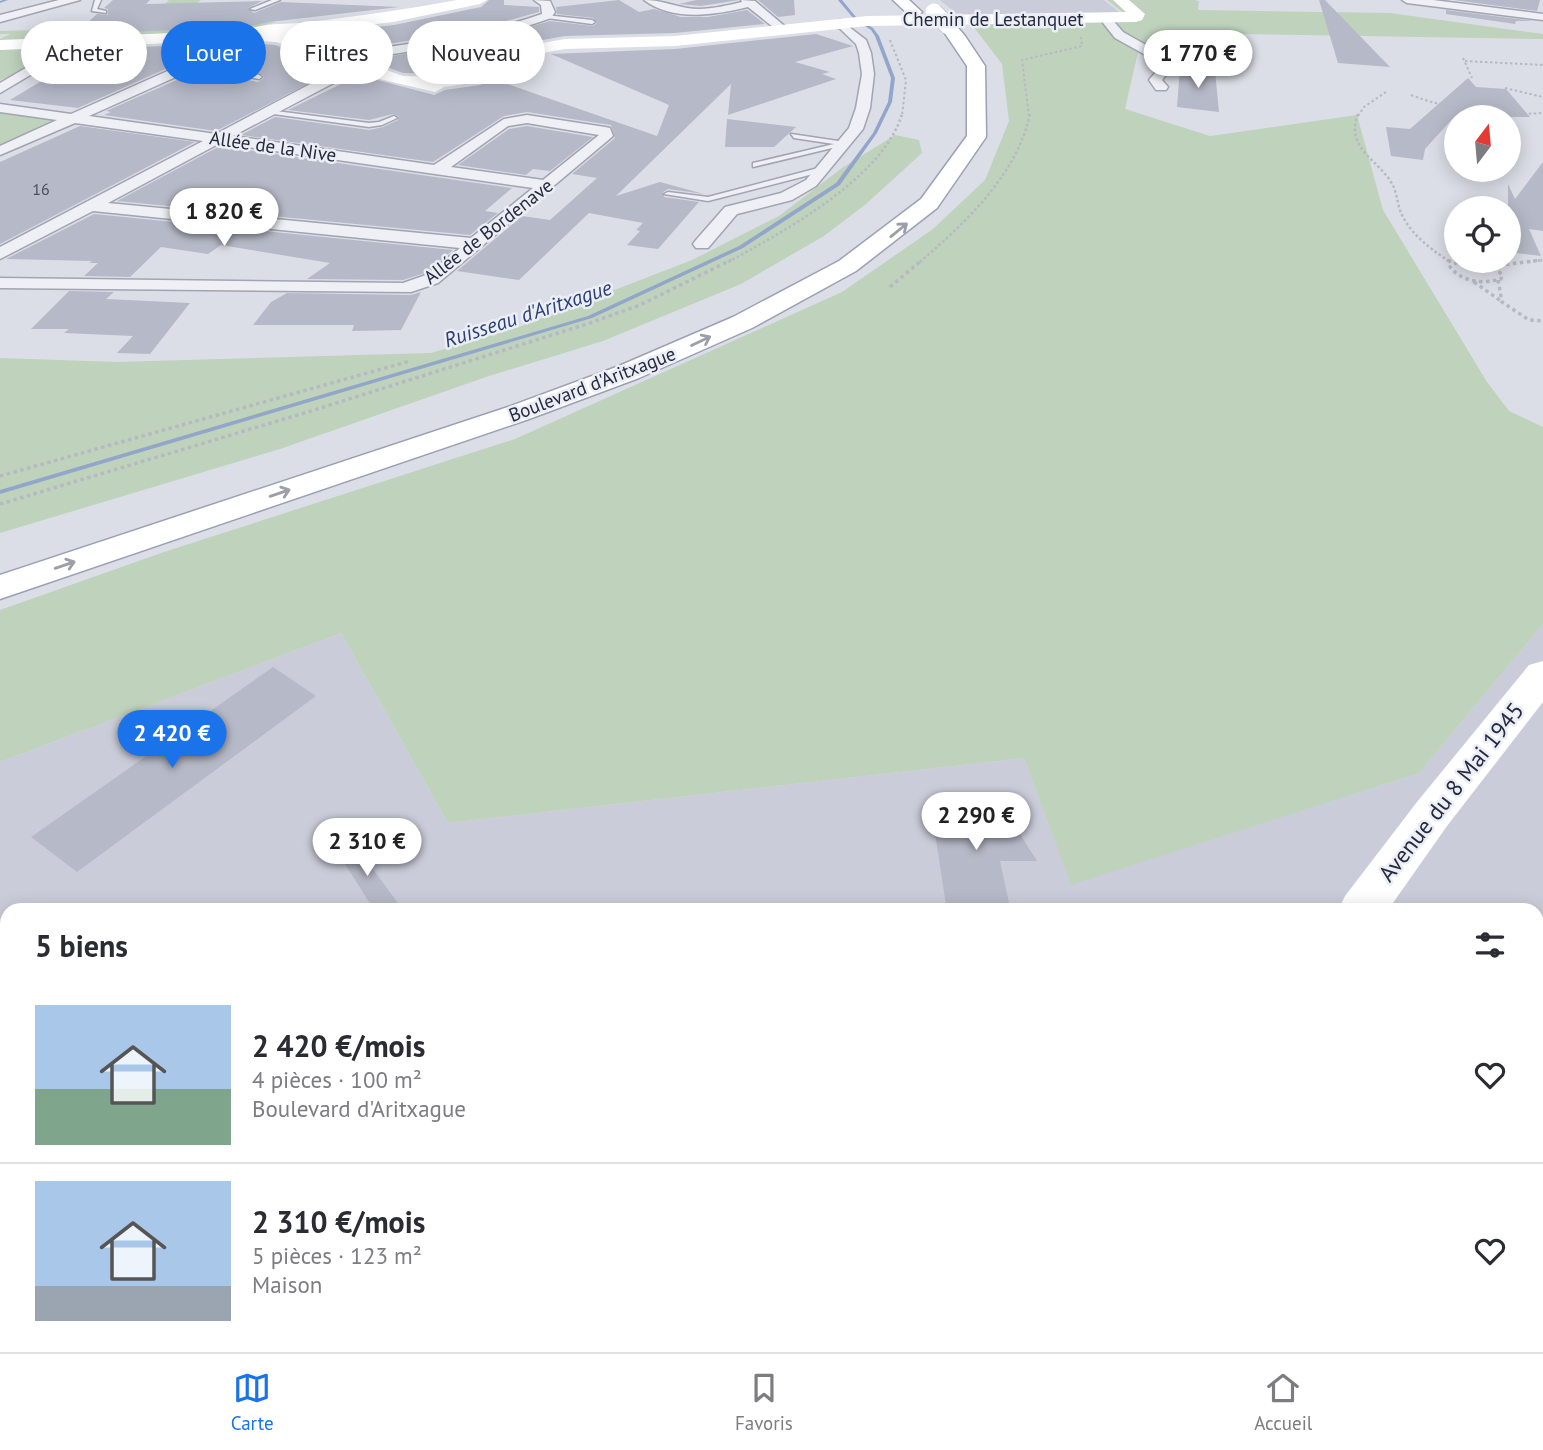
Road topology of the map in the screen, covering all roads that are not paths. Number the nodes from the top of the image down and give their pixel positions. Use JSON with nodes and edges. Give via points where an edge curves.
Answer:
{"nodes":[{"id":1,"x":75,"y":0,"type":"edge"},
{"id":2,"x":98,"y":0,"type":"edge"},
{"id":3,"x":277,"y":0,"type":"edge"},
{"id":4,"x":480,"y":0,"type":"edge"},
{"id":5,"x":539,"y":0,"type":"edge"},
{"id":6,"x":649,"y":0,"type":"edge"},
{"id":7,"x":900,"y":0,"type":"edge"},
{"id":8,"x":1120,"y":0,"type":"edge"},
{"id":9,"x":1407,"y":0,"type":"edge"},
{"id":10,"x":749,"y":2,"type":"edge"},
{"id":11,"x":253,"y":9,"type":"dead end"},
{"id":12,"x":104,"y":12,"type":"dead end"},
{"id":13,"x":929,"y":15,"type":"edge"},
{"id":14,"x":547,"y":16,"type":"junction"},
{"id":15,"x":1543,"y":17,"type":"edge"},
{"id":16,"x":0,"y":19,"type":"edge"},
{"id":17,"x":1106,"y":19,"type":"junction"},
{"id":18,"x":365,"y":21,"type":"edge"},
{"id":19,"x":860,"y":21,"type":"junction"},
{"id":20,"x":592,"y":22,"type":"dead end"},
{"id":21,"x":776,"y":30,"type":"junction"},
{"id":22,"x":280,"y":33,"type":"edge"},
{"id":23,"x":147,"y":39,"type":"edge"},
{"id":24,"x":21,"y":43,"type":"edge"},
{"id":25,"x":0,"y":44,"type":"edge"},
{"id":26,"x":545,"y":48,"type":"edge"},
{"id":27,"x":393,"y":50,"type":"edge"},
{"id":28,"x":545,"y":53,"type":"edge"},
{"id":29,"x":21,"y":76,"type":"edge"},
{"id":30,"x":161,"y":79,"type":"edge"},
{"id":31,"x":321,"y":84,"type":"edge"},
{"id":32,"x":422,"y":84,"type":"edge"},
{"id":33,"x":485,"y":84,"type":"edge"},
{"id":34,"x":1161,"y":87,"type":"dead end"},
{"id":35,"x":0,"y":89,"type":"edge"},
{"id":36,"x":0,"y":108,"type":"edge"},
{"id":37,"x":268,"y":112,"type":"junction"},
{"id":38,"x":75,"y":118,"type":"junction"},
{"id":39,"x":394,"y":118,"type":"dead end"},
{"id":40,"x":794,"y":136,"type":"dead end"},
{"id":41,"x":219,"y":138,"type":"junction"},
{"id":42,"x":845,"y":144,"type":"junction"},
{"id":43,"x":0,"y":151,"type":"edge"},
{"id":44,"x":756,"y":165,"type":"dead end"},
{"id":45,"x":438,"y":169,"type":"junction"},
{"id":46,"x":822,"y":169,"type":"junction"},
{"id":47,"x":546,"y":185,"type":"junction"},
{"id":48,"x":668,"y":194,"type":"dead end"},
{"id":49,"x":90,"y":206,"type":"junction"},
{"id":50,"x":476,"y":244,"type":"junction"},
{"id":51,"x":702,"y":244,"type":"dead end"},
{"id":52,"x":0,"y":254,"type":"edge"},
{"id":53,"x":0,"y":283,"type":"edge"},
{"id":54,"x":65,"y":538,"type":"dead end"},
{"id":55,"x":0,"y":587,"type":"edge"},
{"id":56,"x":1543,"y":675,"type":"edge"},
{"id":57,"x":1366,"y":903,"type":"edge"}],
"edges":[{"from":1,"to":16,"type":"street"},
{"from":2,"to":12,"type":"lane","via":[[94,10]]},
{"from":3,"to":11,"type":"lane"},
{"from":4,"to":18,"type":"main road"},
{"from":5,"to":14,"type":"street","via":[[549,7]]},
{"from":6,"to":10,"type":"street","via":[[688,12]]},
{"from":7,"to":13,"type":"main road","name":"Boulevard d'Aritxague"},
{"from":8,"to":17,"type":"main road","name":"Chemin de Lestanquet","via":[[1136,17]]},
{"from":9,"to":15,"type":"street"},
{"from":10,"to":21,"type":"street"},
{"from":13,"to":54,"type":"main road","name":"Boulevard d'Aritxague","via":[[957,85],[956,110],[943,146],[899,200],[810,264],[760,291],[648,338],[483,401]]},
{"from":55,"to":13,"type":"main road","name":"Boulevard d'Aritxague","one_way":true,"via":[[506,416],[668,356],[793,298],[843,269],[883,243],[927,205],[957,170],[975,137],[982,106],[980,78],[969,53]]},
{"from":14,"to":20,"type":"lane"},
{"from":14,"to":27,"type":"street","via":[[448,42]]},
{"from":17,"to":19,"type":"main road","name":"Chemin de Lestanquet"},
{"from":17,"to":34,"type":"street","via":[[1119,35],[1165,61],[1167,66],[1155,79]]},
{"from":19,"to":21,"type":"main road","name":"Chemin de Lestanquet"},
{"from":19,"to":42,"type":"street","via":[[868,74],[856,130]]},
{"from":21,"to":26,"type":"main road"},
{"from":21,"to":28,"type":"main road","via":[[683,47]]},
{"from":22,"to":23,"type":"main road","via":[[265,27],[248,35]]},
{"from":24,"to":25,"type":"main road"},
{"from":29,"to":35,"type":"street"},
{"from":30,"to":38,"type":"street"},
{"from":31,"to":37,"type":"street"},
{"from":32,"to":33,"type":"main road","via":[[443,88]]},
{"from":36,"to":38,"type":"street","name":"Allée de la Nive"},
{"from":37,"to":39,"type":"lane","via":[[369,125]]},
{"from":37,"to":41,"type":"street"},
{"from":38,"to":41,"type":"street","name":"Allée de la Nive"},
{"from":38,"to":43,"type":"street"},
{"from":40,"to":42,"type":"lane"},
{"from":41,"to":45,"type":"street","name":"Allée de la Nive"},
{"from":41,"to":49,"type":"street"},
{"from":42,"to":44,"type":"lane"},
{"from":42,"to":46,"type":"street"},
{"from":45,"to":47,"type":"street","name":"Allée de la Nive"},
{"from":45,"to":47,"type":"street","name":"Allée de Bordenave","via":[[515,120],[605,131],[606,136]]},
{"from":46,"to":48,"type":"lane","via":[[708,199]]},
{"from":46,"to":51,"type":"street","via":[[811,183],[786,197],[731,211]]},
{"from":47,"to":50,"type":"street","name":"Allée de Bordenave"},
{"from":49,"to":50,"type":"street"},
{"from":49,"to":52,"type":"street"},
{"from":50,"to":53,"type":"street","name":"Allée de Bordenave","via":[[432,279],[405,288]]},
{"from":56,"to":57,"type":"main road","name":"Avenue du 8 Mai 1945"}]}
